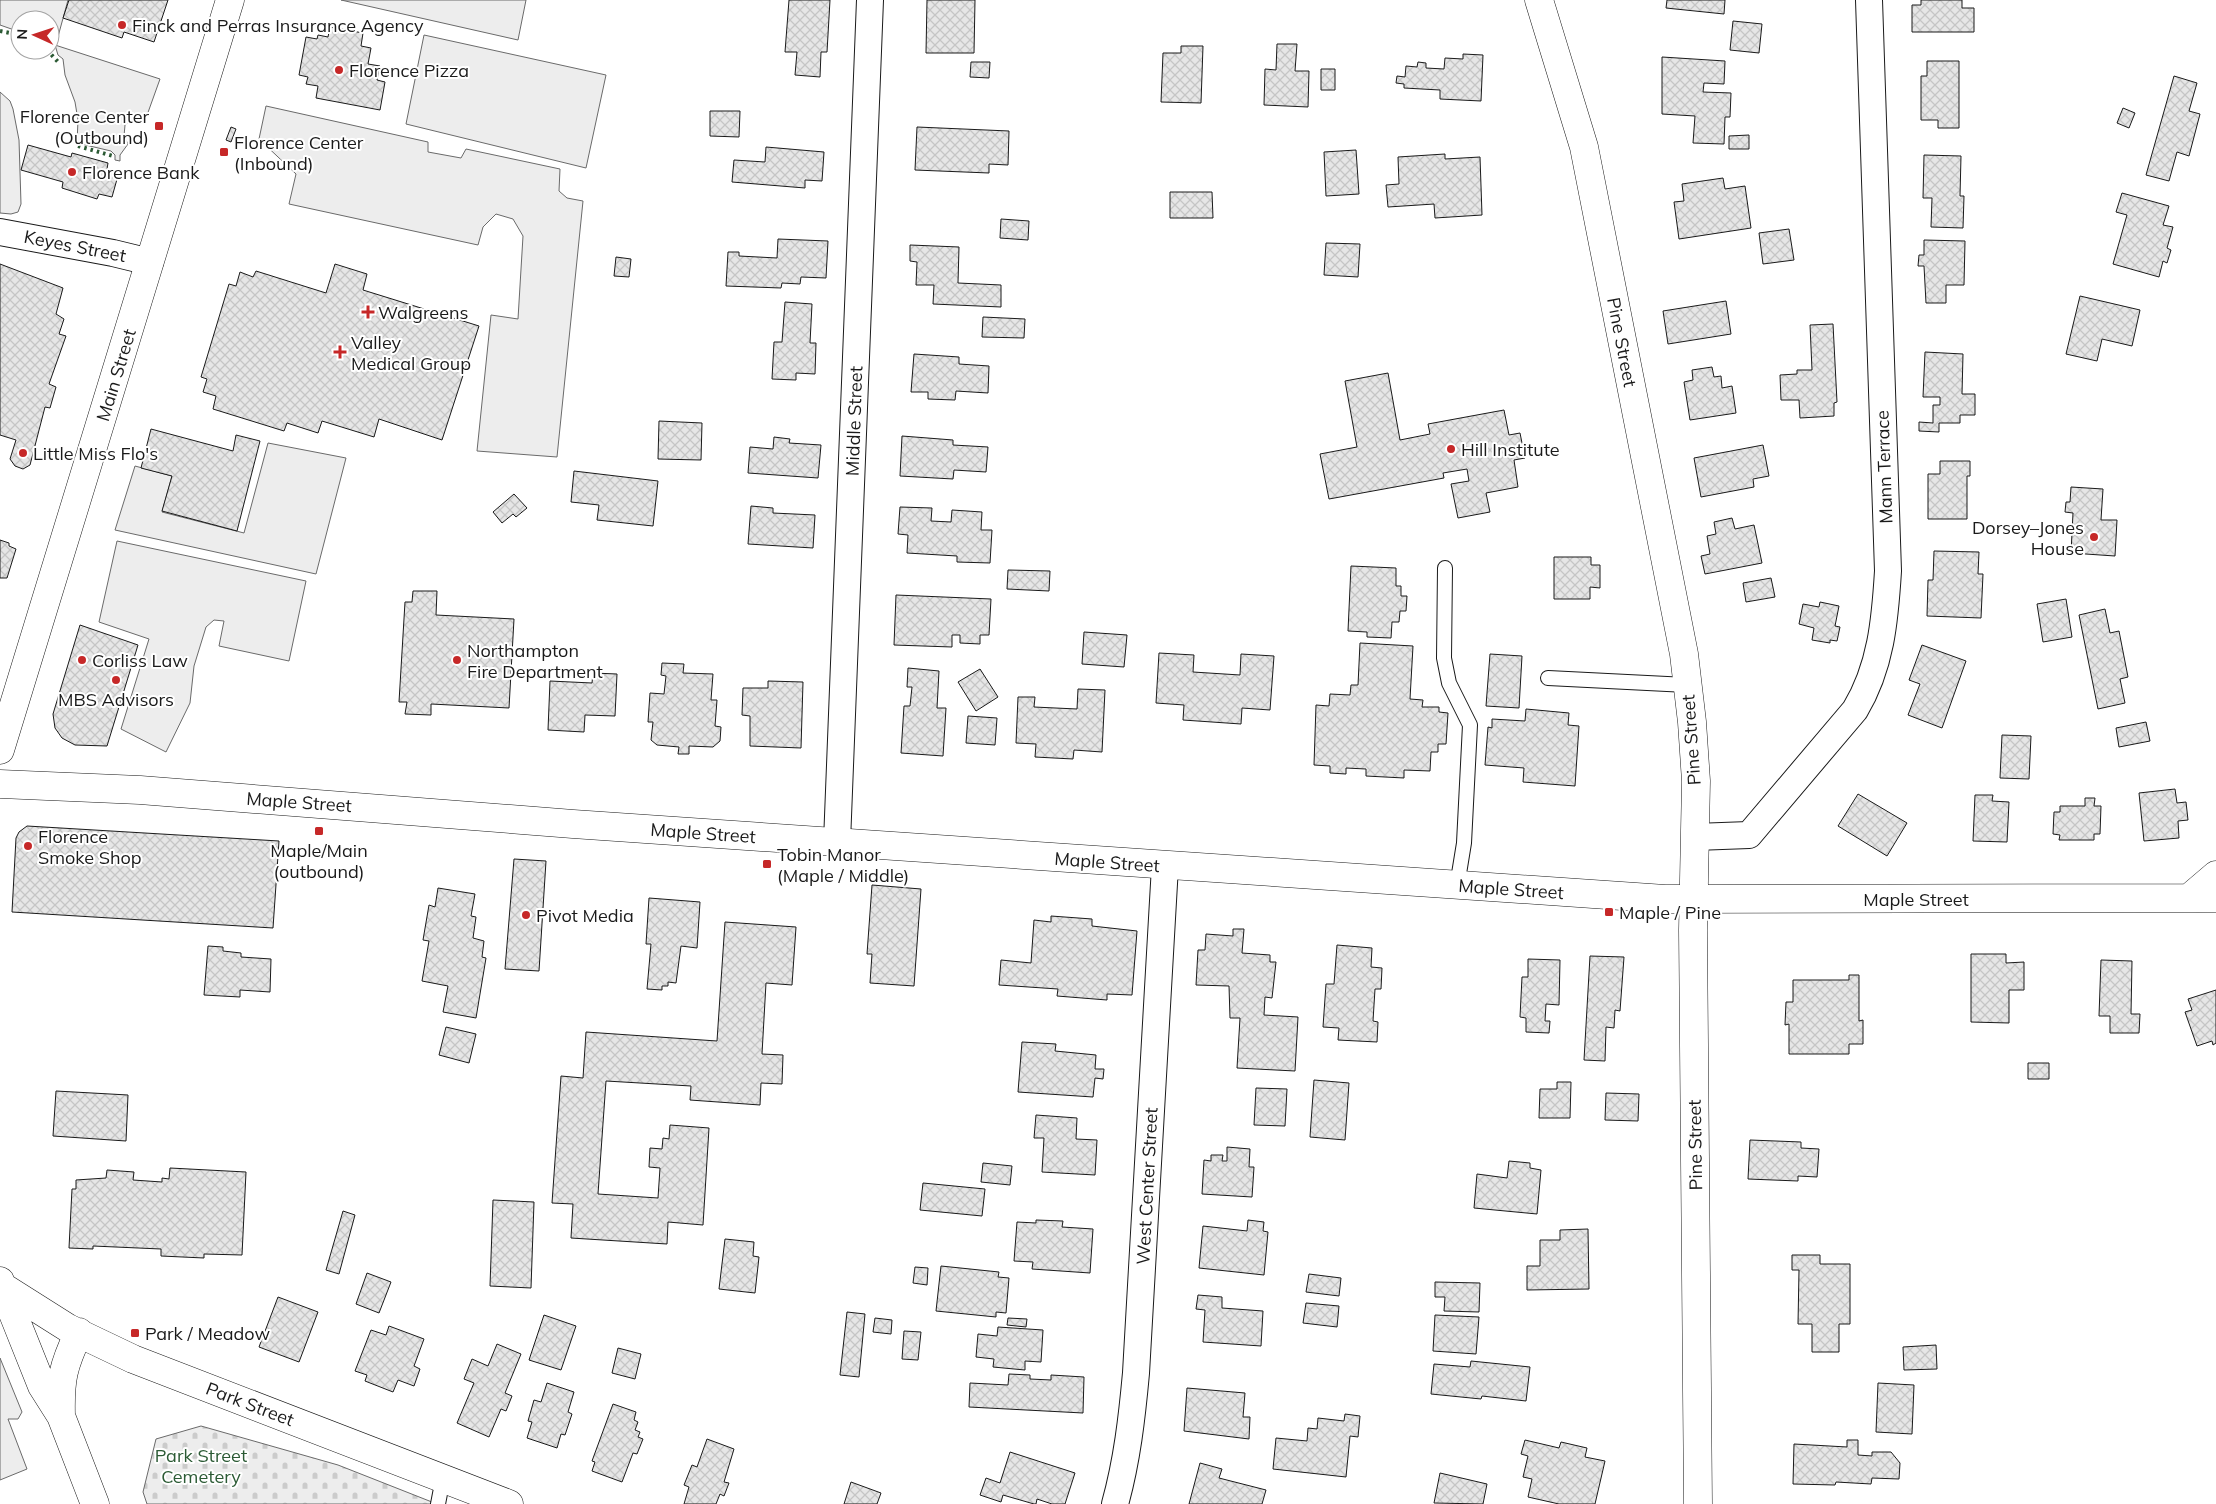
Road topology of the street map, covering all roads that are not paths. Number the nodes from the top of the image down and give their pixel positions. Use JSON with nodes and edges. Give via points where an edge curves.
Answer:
{"nodes":[{"id":1,"x":230,"y":0,"type":"edge"},
{"id":2,"x":870,"y":0,"type":"edge"},
{"id":3,"x":1539,"y":0,"type":"edge"},
{"id":4,"x":1869,"y":0,"type":"edge"},
{"id":5,"x":0,"y":232,"type":"edge"},
{"id":6,"x":150,"y":262,"type":"junction"},
{"id":7,"x":1445,"y":568,"type":"dead end"},
{"id":8,"x":1548,"y":678,"type":"dead end"},
{"id":9,"x":1687,"y":685,"type":"junction"},
{"id":10,"x":0,"y":750,"type":"edge"},
{"id":11,"x":0,"y":784,"type":"edge"},
{"id":12,"x":1695,"y":837,"type":"junction"},
{"id":13,"x":837,"y":842,"type":"junction"},
{"id":14,"x":1165,"y":866,"type":"junction"},
{"id":15,"x":2216,"y":875,"type":"edge"},
{"id":16,"x":1457,"y":886,"type":"junction"},
{"id":17,"x":2189,"y":898,"type":"junction"},
{"id":18,"x":2216,"y":898,"type":"edge"},
{"id":19,"x":1694,"y":900,"type":"junction"},
{"id":20,"x":1,"y":1284,"type":"edge"},
{"id":21,"x":79,"y":1332,"type":"junction"},
{"id":22,"x":61,"y":1416,"type":"junction"},
{"id":23,"x":440,"y":1491,"type":"edge"},
{"id":24,"x":1697,"y":1502,"type":"edge"},
{"id":25,"x":95,"y":1504,"type":"edge"},
{"id":26,"x":509,"y":1504,"type":"edge"},
{"id":27,"x":1115,"y":1504,"type":"edge"}],
"edges":[{"from":1,"to":6,"type":"main road","name":"Main Street"},
{"from":2,"to":13,"type":"street","name":"Middle Street"},
{"from":3,"to":9,"type":"main road","name":"Pine Street","via":[[1584,147],[1684,654]]},
{"from":4,"to":12,"type":"street","name":"Mann Terrace","via":[[1888,571],[1881,644],[1865,693],[1855,710],[1749,835]]},
{"from":5,"to":6,"type":"street","name":"Keyes Street"},
{"from":6,"to":10,"type":"main road","name":"Main Street"},
{"from":7,"to":16,"type":"lane","via":[[1444,658],[1449,683],[1470,725],[1464,843]]},
{"from":8,"to":9,"type":"lane"},
{"from":9,"to":12,"type":"main road","name":"Pine Street","via":[[1696,781]]},
{"from":11,"to":13,"type":"main road","name":"Maple Street","via":[[140,790]]},
{"from":12,"to":19,"type":"main road","name":"Pine Street"},
{"from":13,"to":14,"type":"main road","name":"Maple Street"},
{"from":14,"to":16,"type":"main road","name":"Maple Street"},
{"from":14,"to":27,"type":"street","name":"West Center Street","via":[[1136,1373],[1131,1426]]},
{"from":15,"to":17,"type":"main road"},
{"from":16,"to":19,"type":"main road","name":"Maple Street"},
{"from":17,"to":18,"type":"main road","name":"Maple Street"},
{"from":17,"to":19,"type":"main road","name":"Maple Street"},
{"from":19,"to":24,"type":"main road","name":"Pine Street"},
{"from":20,"to":21,"type":"main road","name":"Park Street"},
{"from":20,"to":22,"type":"main road","via":[[42,1386]]},
{"from":21,"to":22,"type":"main road","via":[[62,1376]]},
{"from":21,"to":23,"type":"main road","name":"Park Street","via":[[133,1359]]},
{"from":22,"to":25,"type":"main road"},
{"from":23,"to":26,"type":"main road","name":"Park Street"}]}
